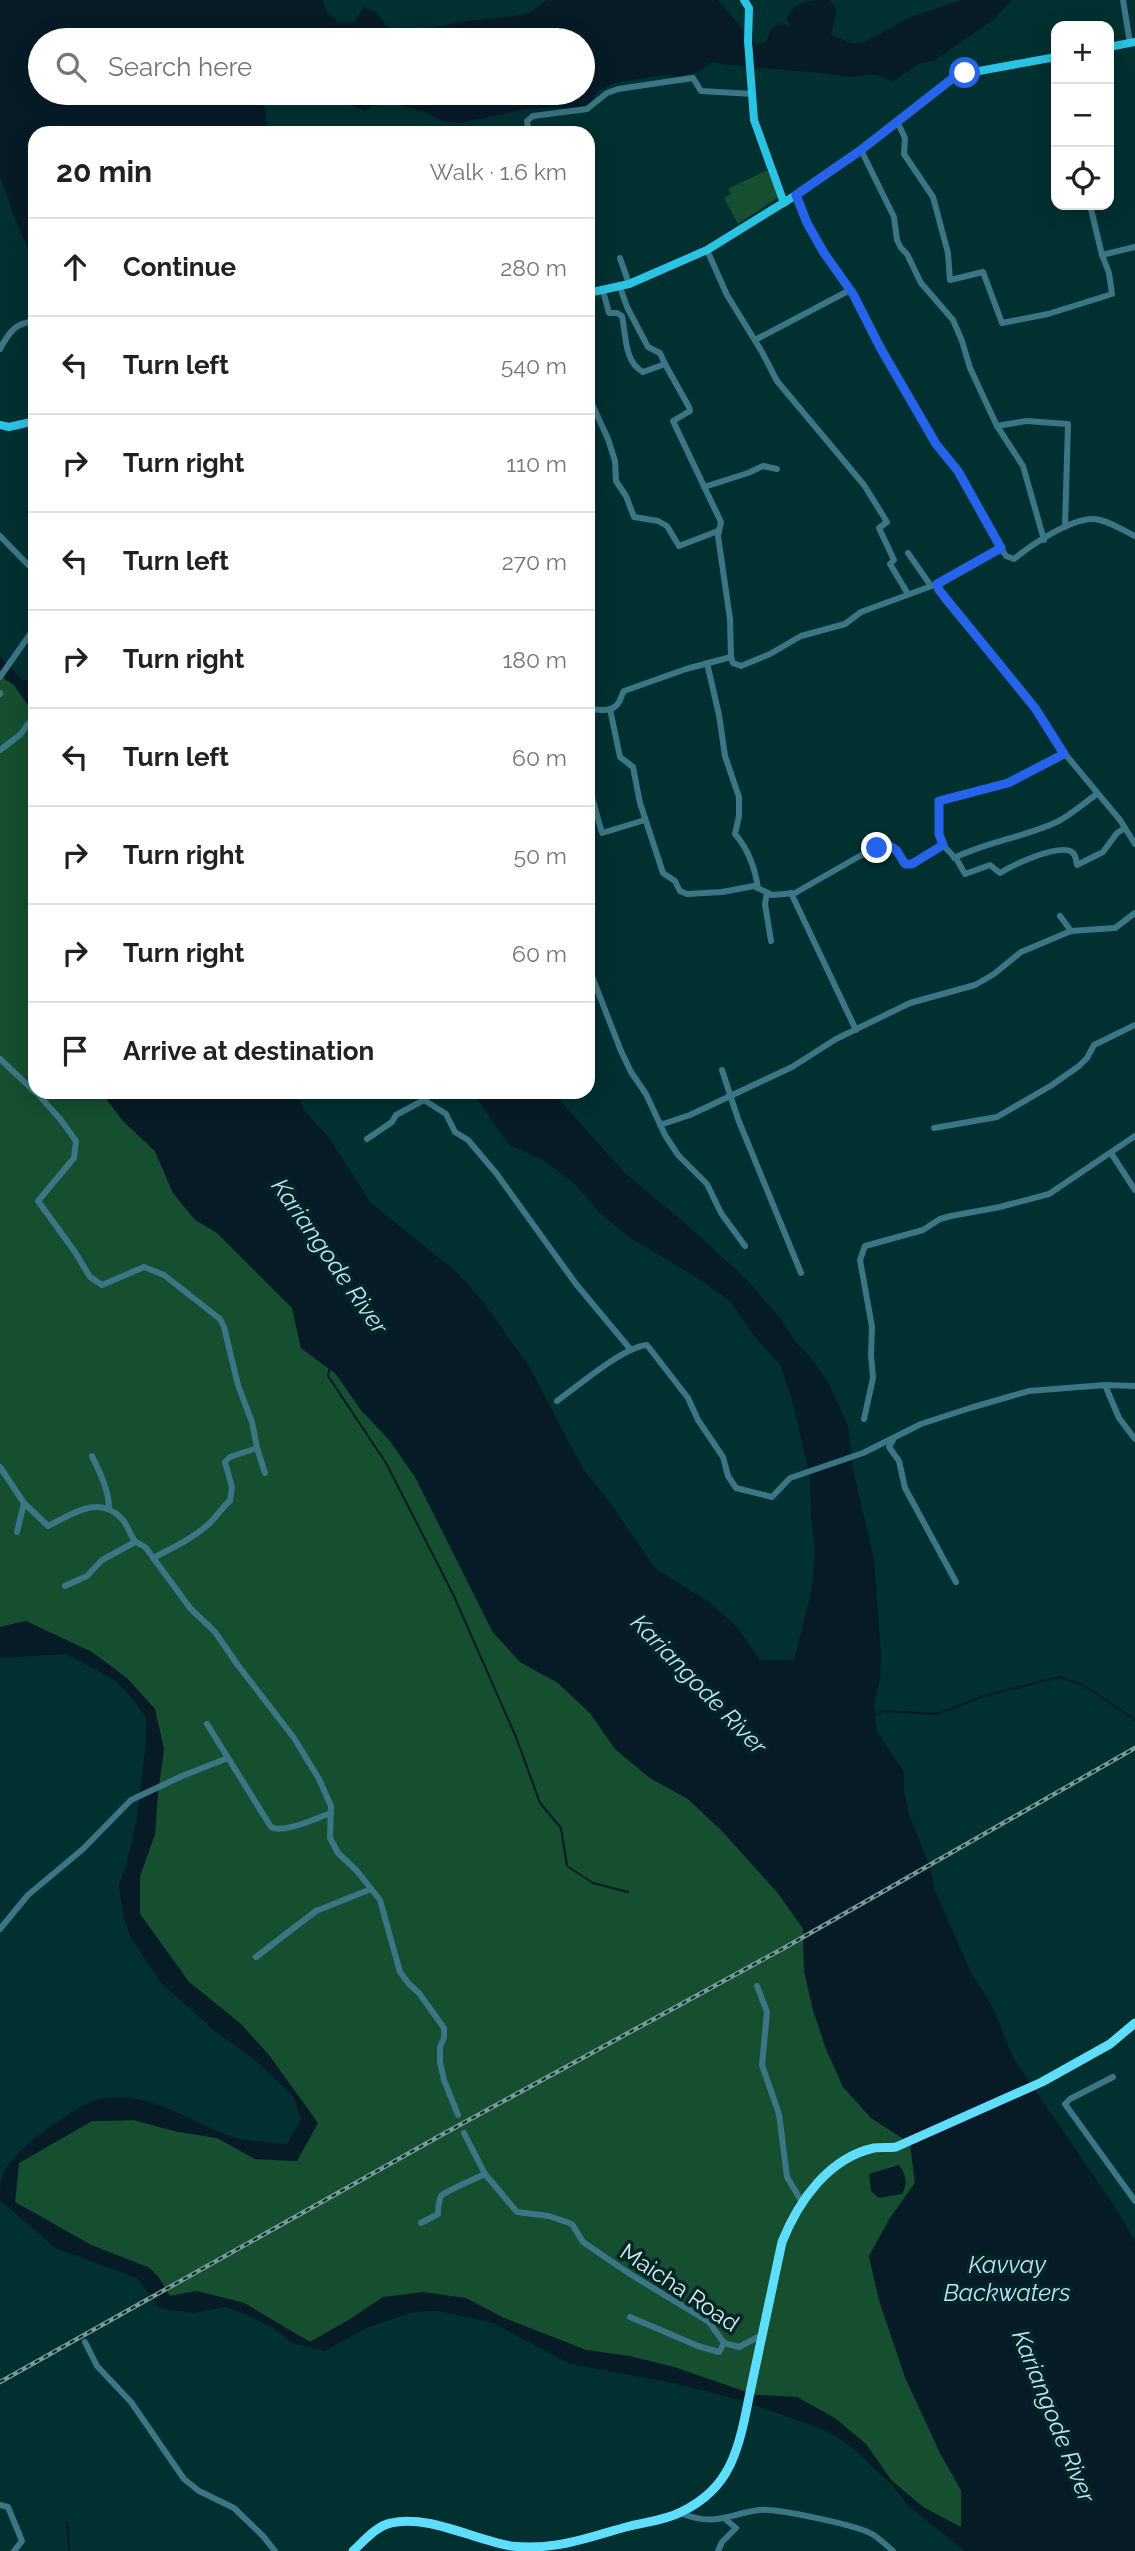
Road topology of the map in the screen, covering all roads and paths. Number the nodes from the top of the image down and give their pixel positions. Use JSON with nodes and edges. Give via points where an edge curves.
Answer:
{"nodes":[{"id":1,"x":744,"y":0,"type":"edge"},
{"id":2,"x":1123,"y":0,"type":"edge"},
{"id":3,"x":1132,"y":43,"type":"edge"},
{"id":4,"x":1114,"y":46,"type":"edge"},
{"id":5,"x":1051,"y":58,"type":"edge"},
{"id":6,"x":752,"y":93,"type":"junction"},
{"id":7,"x":595,"y":103,"type":"edge"},
{"id":8,"x":592,"y":105,"type":"edge"},
{"id":9,"x":897,"y":121,"type":"junction"},
{"id":10,"x":528,"y":126,"type":"edge"},
{"id":11,"x":861,"y":150,"type":"junction"},
{"id":12,"x":796,"y":195,"type":"junction"},
{"id":13,"x":784,"y":202,"type":"junction"},
{"id":14,"x":1091,"y":210,"type":"edge"},
{"id":15,"x":1135,"y":247,"type":"edge"},
{"id":16,"x":706,"y":250,"type":"junction"},
{"id":17,"x":1102,"y":255,"type":"junction"},
{"id":18,"x":620,"y":258,"type":"dead end"},
{"id":19,"x":629,"y":284,"type":"junction"},
{"id":20,"x":620,"y":287,"type":"junction"},
{"id":21,"x":850,"y":290,"type":"junction"},
{"id":22,"x":603,"y":291,"type":"junction"},
{"id":23,"x":595,"y":292,"type":"edge"},
{"id":24,"x":28,"y":322,"type":"edge"},
{"id":25,"x":755,"y":340,"type":"junction"},
{"id":26,"x":0,"y":349,"type":"edge"},
{"id":27,"x":665,"y":363,"type":"junction"},
{"id":28,"x":595,"y":410,"type":"edge"},
{"id":29,"x":28,"y":423,"type":"edge"},
{"id":30,"x":0,"y":425,"type":"edge"},
{"id":31,"x":997,"y":426,"type":"junction"},
{"id":32,"x":777,"y":469,"type":"dead end"},
{"id":33,"x":704,"y":487,"type":"junction"},
{"id":34,"x":1065,"y":527,"type":"junction"},
{"id":35,"x":718,"y":531,"type":"junction"},
{"id":36,"x":0,"y":536,"type":"edge"},
{"id":37,"x":1135,"y":536,"type":"edge"},
{"id":38,"x":1044,"y":540,"type":"junction"},
{"id":39,"x":1001,"y":548,"type":"junction"},
{"id":40,"x":908,"y":553,"type":"dead end"},
{"id":41,"x":28,"y":565,"type":"edge"},
{"id":42,"x":934,"y":585,"type":"junction"},
{"id":43,"x":908,"y":594,"type":"junction"},
{"id":44,"x":28,"y":637,"type":"edge"},
{"id":45,"x":731,"y":657,"type":"junction"},
{"id":46,"x":707,"y":663,"type":"junction"},
{"id":47,"x":0,"y":677,"type":"edge"},
{"id":48,"x":595,"y":709,"type":"edge"},
{"id":49,"x":610,"y":709,"type":"junction"},
{"id":50,"x":28,"y":724,"type":"dead end"},
{"id":51,"x":0,"y":750,"type":"edge"},
{"id":52,"x":1064,"y":754,"type":"junction"},
{"id":53,"x":1097,"y":794,"type":"junction"},
{"id":54,"x":595,"y":808,"type":"edge"},
{"id":55,"x":645,"y":820,"type":"junction"},
{"id":56,"x":1125,"y":828,"type":"junction"},
{"id":57,"x":1135,"y":844,"type":"edge"},
{"id":58,"x":943,"y":845,"type":"junction"},
{"id":59,"x":954,"y":858,"type":"junction"},
{"id":60,"x":758,"y":888,"type":"junction"},
{"id":61,"x":767,"y":893,"type":"junction"},
{"id":62,"x":791,"y":893,"type":"junction"},
{"id":63,"x":1135,"y":913,"type":"edge"},
{"id":64,"x":1060,"y":916,"type":"dead end"},
{"id":65,"x":1071,"y":930,"type":"junction"},
{"id":66,"x":771,"y":941,"type":"dead end"},
{"id":67,"x":595,"y":984,"type":"edge"},
{"id":68,"x":1135,"y":1024,"type":"edge"},
{"id":69,"x":856,"y":1030,"type":"junction"},
{"id":70,"x":0,"y":1059,"type":"edge"},
{"id":71,"x":722,"y":1070,"type":"dead end"},
{"id":72,"x":28,"y":1085,"type":"edge"},
{"id":73,"x":731,"y":1096,"type":"junction"},
{"id":74,"x":42,"y":1099,"type":"edge"},
{"id":75,"x":424,"y":1100,"type":"joint"},
{"id":76,"x":660,"y":1125,"type":"junction"},
{"id":77,"x":934,"y":1128,"type":"dead end"},
{"id":78,"x":1135,"y":1136,"type":"edge"},
{"id":79,"x":367,"y":1139,"type":"dead end"},
{"id":80,"x":1111,"y":1153,"type":"junction"},
{"id":81,"x":1135,"y":1190,"type":"edge"},
{"id":82,"x":745,"y":1246,"type":"dead end"},
{"id":83,"x":802,"y":1273,"type":"dead end"},
{"id":84,"x":631,"y":1350,"type":"junction"},
{"id":85,"x":1105,"y":1385,"type":"junction"},
{"id":86,"x":1135,"y":1386,"type":"edge"},
{"id":87,"x":557,"y":1401,"type":"dead end"},
{"id":88,"x":864,"y":1419,"type":"dead end"},
{"id":89,"x":894,"y":1438,"type":"junction"},
{"id":90,"x":1135,"y":1439,"type":"edge"},
{"id":91,"x":257,"y":1448,"type":"junction"},
{"id":92,"x":92,"y":1457,"type":"dead end"},
{"id":93,"x":0,"y":1467,"type":"edge"},
{"id":94,"x":265,"y":1473,"type":"dead end"},
{"id":95,"x":24,"y":1503,"type":"junction"},
{"id":96,"x":109,"y":1509,"type":"junction"},
{"id":97,"x":17,"y":1532,"type":"dead end"},
{"id":98,"x":135,"y":1542,"type":"junction"},
{"id":99,"x":153,"y":1558,"type":"junction"},
{"id":100,"x":956,"y":1582,"type":"dead end"},
{"id":101,"x":65,"y":1586,"type":"dead end"},
{"id":102,"x":207,"y":1724,"type":"dead end"},
{"id":103,"x":228,"y":1758,"type":"junction"},
{"id":104,"x":331,"y":1813,"type":"junction"},
{"id":105,"x":371,"y":1889,"type":"junction"},
{"id":106,"x":0,"y":1929,"type":"edge"},
{"id":107,"x":257,"y":1957,"type":"dead end"},
{"id":108,"x":757,"y":1986,"type":"dead end"},
{"id":109,"x":1135,"y":2023,"type":"edge"},
{"id":110,"x":1113,"y":2077,"type":"dead end"},
{"id":111,"x":458,"y":2115,"type":"dead end"},
{"id":112,"x":464,"y":2133,"type":"dead end"},
{"id":113,"x":485,"y":2174,"type":"junction"},
{"id":114,"x":1135,"y":2202,"type":"edge"},
{"id":115,"x":803,"y":2204,"type":"junction"},
{"id":116,"x":421,"y":2222,"type":"dead end"},
{"id":117,"x":630,"y":2318,"type":"dead end"},
{"id":118,"x":762,"y":2335,"type":"junction"},
{"id":119,"x":85,"y":2342,"type":"dead end"},
{"id":120,"x":724,"y":2343,"type":"junction"},
{"id":121,"x":0,"y":2505,"type":"edge"},
{"id":122,"x":680,"y":2514,"type":"junction"},
{"id":123,"x":725,"y":2519,"type":"junction"},
{"id":124,"x":14,"y":2551,"type":"edge"},
{"id":125,"x":275,"y":2551,"type":"edge"},
{"id":126,"x":354,"y":2551,"type":"edge"},
{"id":127,"x":718,"y":2551,"type":"edge"},
{"id":128,"x":893,"y":2551,"type":"edge"}],
"edges":[{"from":1,"to":6,"type":"main road","via":[[749,8]]},
{"from":2,"to":3,"type":"street"},
{"from":3,"to":4,"type":"main road"},
{"from":5,"to":9,"type":"main road","via":[[957,75]]},
{"from":6,"to":7,"type":"street","via":[[701,91],[693,78],[642,84],[607,93]]},
{"from":6,"to":13,"type":"main road","via":[[754,120]]},
{"from":8,"to":10,"type":"street","via":[[533,116]]},
{"from":9,"to":11,"type":"main road"},
{"from":9,"to":17,"type":"street","via":[[905,138],[904,154],[933,197],[948,253],[950,281],[983,272],[1002,323],[1112,294]]},
{"from":11,"to":12,"type":"main road"},
{"from":11,"to":31,"type":"street","via":[[894,217],[897,240],[921,283],[953,320]]},
{"from":12,"to":13,"type":"main road"},
{"from":12,"to":21,"type":"street","via":[[807,223]]},
{"from":13,"to":16,"type":"main road"},
{"from":14,"to":17,"type":"street"},
{"from":15,"to":17,"type":"street"},
{"from":16,"to":19,"type":"main road"},
{"from":16,"to":25,"type":"street"},
{"from":18,"to":19,"type":"street"},
{"from":19,"to":20,"type":"main road"},
{"from":20,"to":22,"type":"main road"},
{"from":20,"to":27,"type":"street","via":[[648,348],[660,353]]},
{"from":21,"to":25,"type":"street"},
{"from":21,"to":39,"type":"street","via":[[936,444],[958,471]]},
{"from":22,"to":23,"type":"main road"},
{"from":22,"to":27,"type":"street","via":[[609,313],[622,316],[633,364],[643,372]]},
{"from":24,"to":26,"type":"street","via":[[9,332]]},
{"from":25,"to":43,"type":"street","via":[[782,388],[864,485],[887,522],[880,528],[894,560],[890,564]]},
{"from":27,"to":33,"type":"street","via":[[690,411],[673,421]]},
{"from":28,"to":35,"type":"street","via":[[615,461],[616,481],[634,517],[667,526],[679,546]]},
{"from":29,"to":30,"type":"main road"},
{"from":31,"to":34,"type":"street","via":[[1026,421],[1068,424]]},
{"from":31,"to":38,"type":"street","via":[[1023,466]]},
{"from":32,"to":33,"type":"street","via":[[763,466]]},
{"from":33,"to":35,"type":"street","via":[[720,518]]},
{"from":34,"to":37,"type":"street","via":[[1091,519]]},
{"from":34,"to":38,"type":"street"},
{"from":35,"to":45,"type":"street"},
{"from":36,"to":41,"type":"street"},
{"from":38,"to":39,"type":"street","via":[[1014,559]]},
{"from":39,"to":42,"type":"street"},
{"from":40,"to":42,"type":"street"},
{"from":42,"to":43,"type":"street"},
{"from":42,"to":52,"type":"street","via":[[1035,708]]},
{"from":43,"to":45,"type":"street","via":[[861,612],[845,624],[801,636],[741,666]]},
{"from":44,"to":47,"type":"street"},
{"from":45,"to":46,"type":"street"},
{"from":46,"to":49,"type":"street","via":[[624,691]]},
{"from":46,"to":60,"type":"street","via":[[725,756],[739,797],[735,834],[754,867]]},
{"from":48,"to":49,"type":"street"},
{"from":49,"to":55,"type":"street","via":[[620,757],[633,767]]},
{"from":50,"to":51,"type":"street"},
{"from":52,"to":53,"type":"street"},
{"from":52,"to":58,"type":"street","via":[[1008,783],[939,801]]},
{"from":53,"to":56,"type":"street"},
{"from":53,"to":59,"type":"street","via":[[1058,821]]},
{"from":54,"to":55,"type":"street","via":[[602,833]]},
{"from":55,"to":60,"type":"street","via":[[663,873],[680,891]]},
{"from":56,"to":57,"type":"street"},
{"from":56,"to":59,"type":"street","via":[[1103,852],[1077,865],[1070,851],[1053,851],[1000,873],[990,865],[965,874]]},
{"from":58,"to":59,"type":"street"},
{"from":58,"to":62,"type":"street","via":[[909,865],[890,846],[877,848]]},
{"from":60,"to":61,"type":"street"},
{"from":61,"to":62,"type":"street"},
{"from":61,"to":66,"type":"street"},
{"from":62,"to":69,"type":"street"},
{"from":63,"to":65,"type":"street","via":[[1115,928]]},
{"from":64,"to":65,"type":"street"},
{"from":65,"to":69,"type":"street","via":[[1021,952],[975,985],[910,1003]]},
{"from":67,"to":76,"type":"street","via":[[621,1051]]},
{"from":68,"to":77,"type":"street","via":[[1094,1045],[1079,1066],[1012,1109],[996,1117]]},
{"from":69,"to":73,"type":"street"},
{"from":70,"to":72,"type":"street"},
{"from":71,"to":73,"type":"street"},
{"from":73,"to":76,"type":"street"},
{"from":73,"to":83,"type":"street"},
{"from":74,"to":91,"type":"street","via":[[76,1141],[74,1158],[38,1201],[90,1277],[102,1285],[144,1267],[164,1275],[220,1319]]},
{"from":75,"to":79,"type":"street"},
{"from":75,"to":84,"type":"street","via":[[446,1114],[456,1132],[496,1172],[576,1284]]},
{"from":76,"to":82,"type":"street","via":[[678,1155],[707,1184],[720,1213]]},
{"from":78,"to":80,"type":"street"},
{"from":80,"to":81,"type":"street"},
{"from":80,"to":88,"type":"street","via":[[1049,1194],[940,1219],[923,1230],[865,1246],[860,1260],[872,1327],[873,1378]]},
{"from":84,"to":87,"type":"street"},
{"from":84,"to":89,"type":"street","via":[[647,1345],[657,1355],[688,1398],[736,1488],[772,1497],[790,1478]]},
{"from":85,"to":86,"type":"street"},
{"from":85,"to":89,"type":"street","via":[[1029,1391],[921,1424]]},
{"from":85,"to":90,"type":"street","via":[[1119,1418]]},
{"from":89,"to":100,"type":"street","via":[[889,1447],[899,1461],[905,1488]]},
{"from":91,"to":94,"type":"street"},
{"from":91,"to":99,"type":"street","via":[[225,1462],[233,1494],[214,1520]]},
{"from":92,"to":96,"type":"street"},
{"from":93,"to":95,"type":"street"},
{"from":95,"to":96,"type":"street","via":[[48,1525],[89,1507]]},
{"from":95,"to":97,"type":"street"},
{"from":96,"to":98,"type":"street","via":[[120,1517]]},
{"from":98,"to":99,"type":"street","via":[[144,1545]]},
{"from":98,"to":101,"type":"street"},
{"from":99,"to":104,"type":"street","via":[[286,1727],[319,1779]]},
{"from":102,"to":103,"type":"street"},
{"from":103,"to":104,"type":"street","via":[[276,1830]]},
{"from":103,"to":106,"type":"street","via":[[131,1800],[28,1895]]},
{"from":104,"to":105,"type":"street","via":[[330,1838]]},
{"from":105,"to":107,"type":"street","via":[[316,1911]]},
{"from":105,"to":111,"type":"street","via":[[380,1900],[400,1972],[444,2028],[440,2062]]},
{"from":108,"to":115,"type":"street","via":[[767,2012],[762,2065],[779,2114],[786,2177]]},
{"from":109,"to":115,"type":"highway","via":[[1110,2044],[1042,2082],[896,2147],[874,2148],[843,2160],[813,2186]]},
{"from":110,"to":114,"type":"street","via":[[1065,2104]]},
{"from":112,"to":113,"type":"street","name":"Maicha Road"},
{"from":113,"to":116,"type":"street","via":[[446,2192],[440,2197],[438,2214]]},
{"from":113,"to":120,"type":"street","name":"Maicha Road","via":[[517,2213],[572,2224],[583,2242],[709,2322]]},
{"from":115,"to":118,"type":"highway","via":[[782,2242]]},
{"from":117,"to":120,"type":"street","via":[[698,2346],[719,2351]]},
{"from":118,"to":120,"type":"street","name":"Maicha Road","via":[[739,2347]]},
{"from":118,"to":122,"type":"highway","via":[[730,2464],[706,2497]]},
{"from":119,"to":125,"type":"street","via":[[97,2366],[131,2402],[184,2479],[234,2508]]},
{"from":121,"to":124,"type":"street","via":[[8,2507],[22,2540]]},
{"from":122,"to":123,"type":"street","via":[[698,2520]]},
{"from":122,"to":126,"type":"highway","via":[[570,2545],[536,2548],[510,2546],[425,2523],[397,2522],[378,2529]]},
{"from":123,"to":127,"type":"street","via":[[736,2528]]},
{"from":123,"to":128,"type":"street","via":[[762,2509],[832,2521],[873,2534]]}]}
